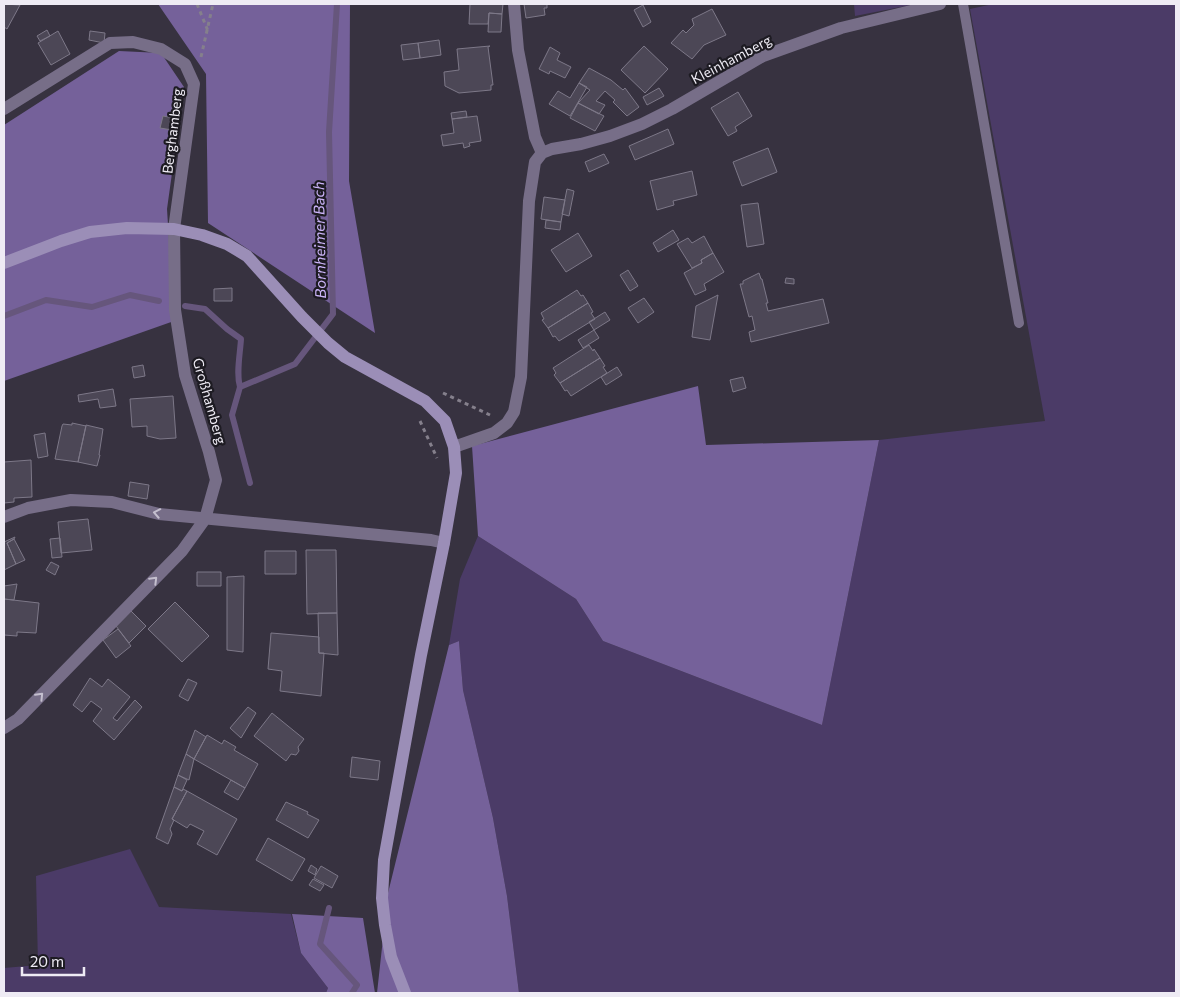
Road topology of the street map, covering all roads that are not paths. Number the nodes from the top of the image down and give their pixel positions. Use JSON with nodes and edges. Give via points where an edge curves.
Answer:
{"nodes":[{"id":1,"x":514,"y":4,"type":"edge"},
{"id":2,"x":940,"y":4,"type":"edge"},
{"id":3,"x":962,"y":4,"type":"edge"},
{"id":4,"x":4,"y":109,"type":"edge"},
{"id":5,"x":542,"y":153,"type":"junction"},
{"id":6,"x":174,"y":229,"type":"junction"},
{"id":7,"x":4,"y":263,"type":"edge"},
{"id":8,"x":1019,"y":323,"type":"dead end"},
{"id":9,"x":454,"y":447,"type":"junction"},
{"id":10,"x":4,"y":517,"type":"edge"},
{"id":11,"x":205,"y":519,"type":"junction"},
{"id":12,"x":444,"y":543,"type":"junction"},
{"id":13,"x":4,"y":728,"type":"edge"},
{"id":14,"x":405,"y":993,"type":"edge"}],
"edges":[{"from":1,"to":5,"type":"street","via":[[518,50],[535,137]]},
{"from":2,"to":5,"type":"street","name":"Kleinhamberg","via":[[841,28],[763,56],[642,124],[610,136]]},
{"from":3,"to":8,"type":"lane"},
{"from":4,"to":6,"type":"street","name":"Berghamberg","via":[[110,43],[133,42],[161,49],[185,64],[194,84]]},
{"from":5,"to":9,"type":"street","via":[[535,162],[529,201],[521,377],[514,412],[507,423],[494,433]]},
{"from":6,"to":7,"type":"street","via":[[128,228],[90,232]]},
{"from":6,"to":9,"type":"street","via":[[227,244],[247,256],[328,343],[434,408],[445,421]]},
{"from":6,"to":11,"type":"street","name":"Großhamberg","via":[[175,310],[185,375],[216,480]]},
{"from":9,"to":12,"type":"street","via":[[456,473]]},
{"from":11,"to":10,"type":"street","one_way":true,"via":[[159,514],[112,502],[71,500],[28,508]]},
{"from":11,"to":12,"type":"street"},
{"from":13,"to":11,"type":"street","name":"Großhamberg","one_way":true,"via":[[18,719],[182,551]]},
{"from":12,"to":14,"type":"street","via":[[384,860],[382,898],[385,925],[391,956]]}]}
